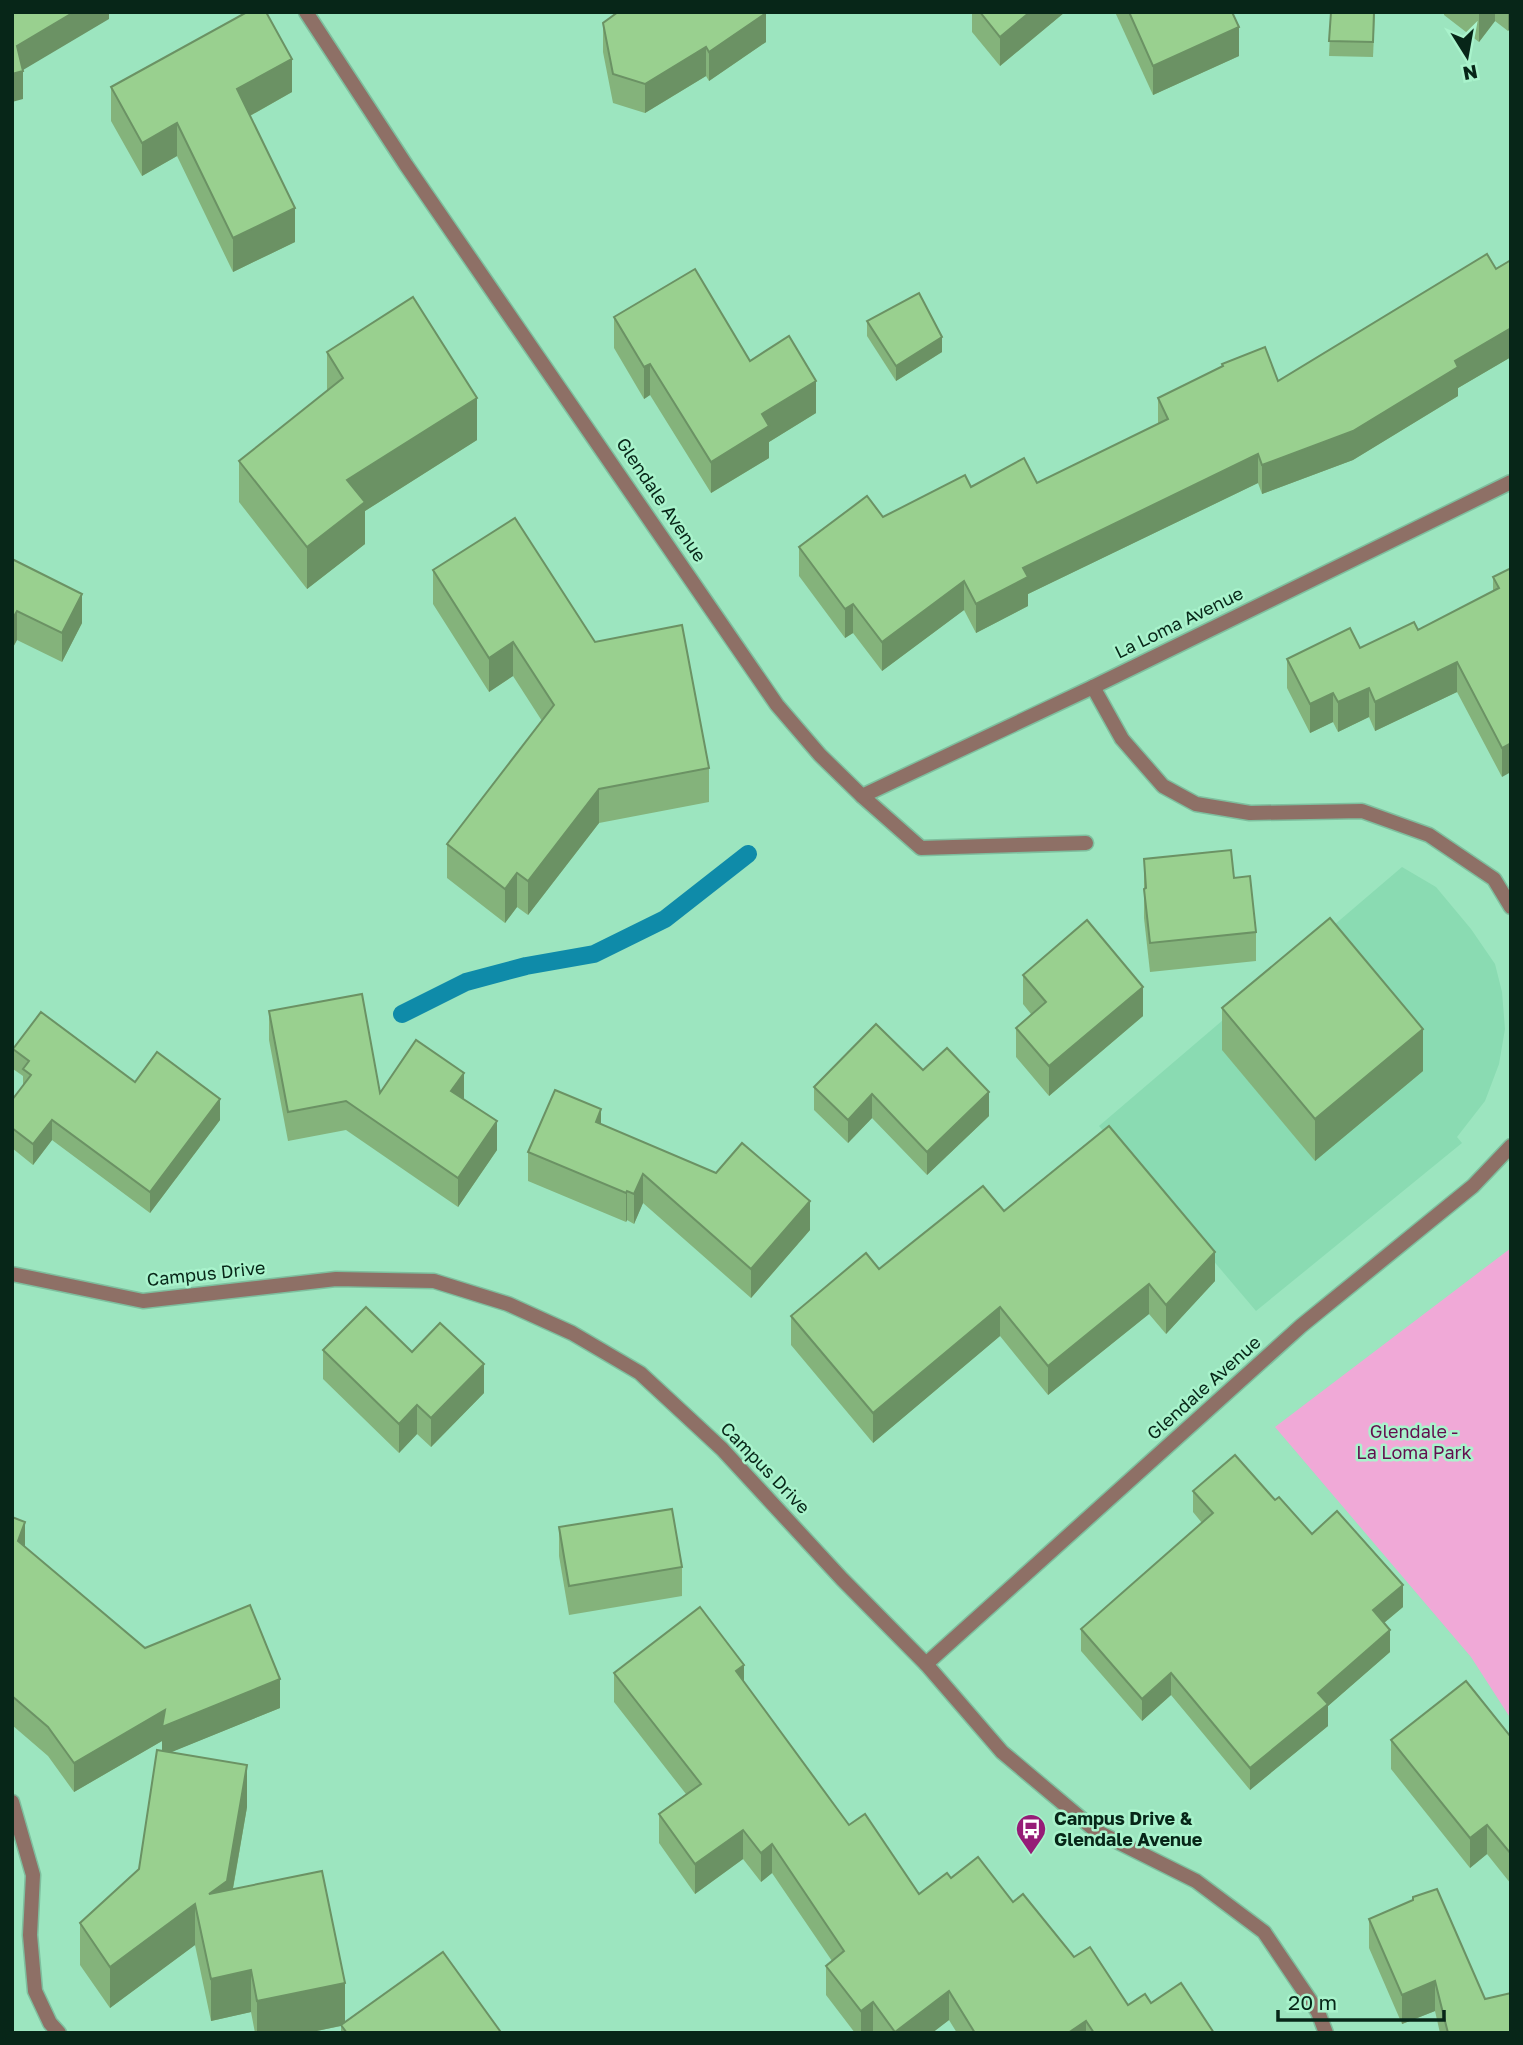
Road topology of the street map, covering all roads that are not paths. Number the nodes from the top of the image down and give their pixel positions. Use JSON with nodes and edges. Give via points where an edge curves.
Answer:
{"nodes":[{"id":1,"x":306,"y":12,"type":"edge"},
{"id":2,"x":1511,"y":482,"type":"edge"},
{"id":3,"x":1093,"y":687,"type":"junction"},
{"id":4,"x":862,"y":796,"type":"junction"},
{"id":5,"x":1086,"y":843,"type":"dead end"},
{"id":6,"x":1511,"y":907,"type":"edge"},
{"id":7,"x":1511,"y":1146,"type":"edge"},
{"id":8,"x":12,"y":1274,"type":"edge"},
{"id":9,"x":926,"y":1664,"type":"junction"},
{"id":10,"x":12,"y":1802,"type":"edge"},
{"id":11,"x":58,"y":2033,"type":"edge"},
{"id":12,"x":1325,"y":2033,"type":"edge"}],
"edges":[{"from":1,"to":4,"type":"street","name":"Glendale Avenue","via":[[777,705]]},
{"from":2,"to":3,"type":"street","name":"La Loma Avenue"},
{"from":3,"to":4,"type":"street","name":"La Loma Avenue"},
{"from":3,"to":6,"type":"street","via":[[1122,739],[1163,786],[1196,803],[1250,813],[1362,811],[1429,835],[1494,879]]},
{"from":4,"to":5,"type":"street","name":"Glendale Avenue","via":[[921,848]]},
{"from":7,"to":9,"type":"street","name":"Glendale Avenue","via":[[1473,1186],[1301,1326]]},
{"from":8,"to":9,"type":"street","name":"Campus Drive","via":[[143,1301],[336,1279],[434,1281],[508,1304],[572,1333],[640,1373],[722,1449]]},
{"from":9,"to":12,"type":"street","name":"Campus Drive","via":[[1002,1752],[1096,1831],[1196,1881],[1264,1932],[1318,2011]]},
{"from":10,"to":11,"type":"street","via":[[33,1875],[30,1935],[35,1991]]}]}
